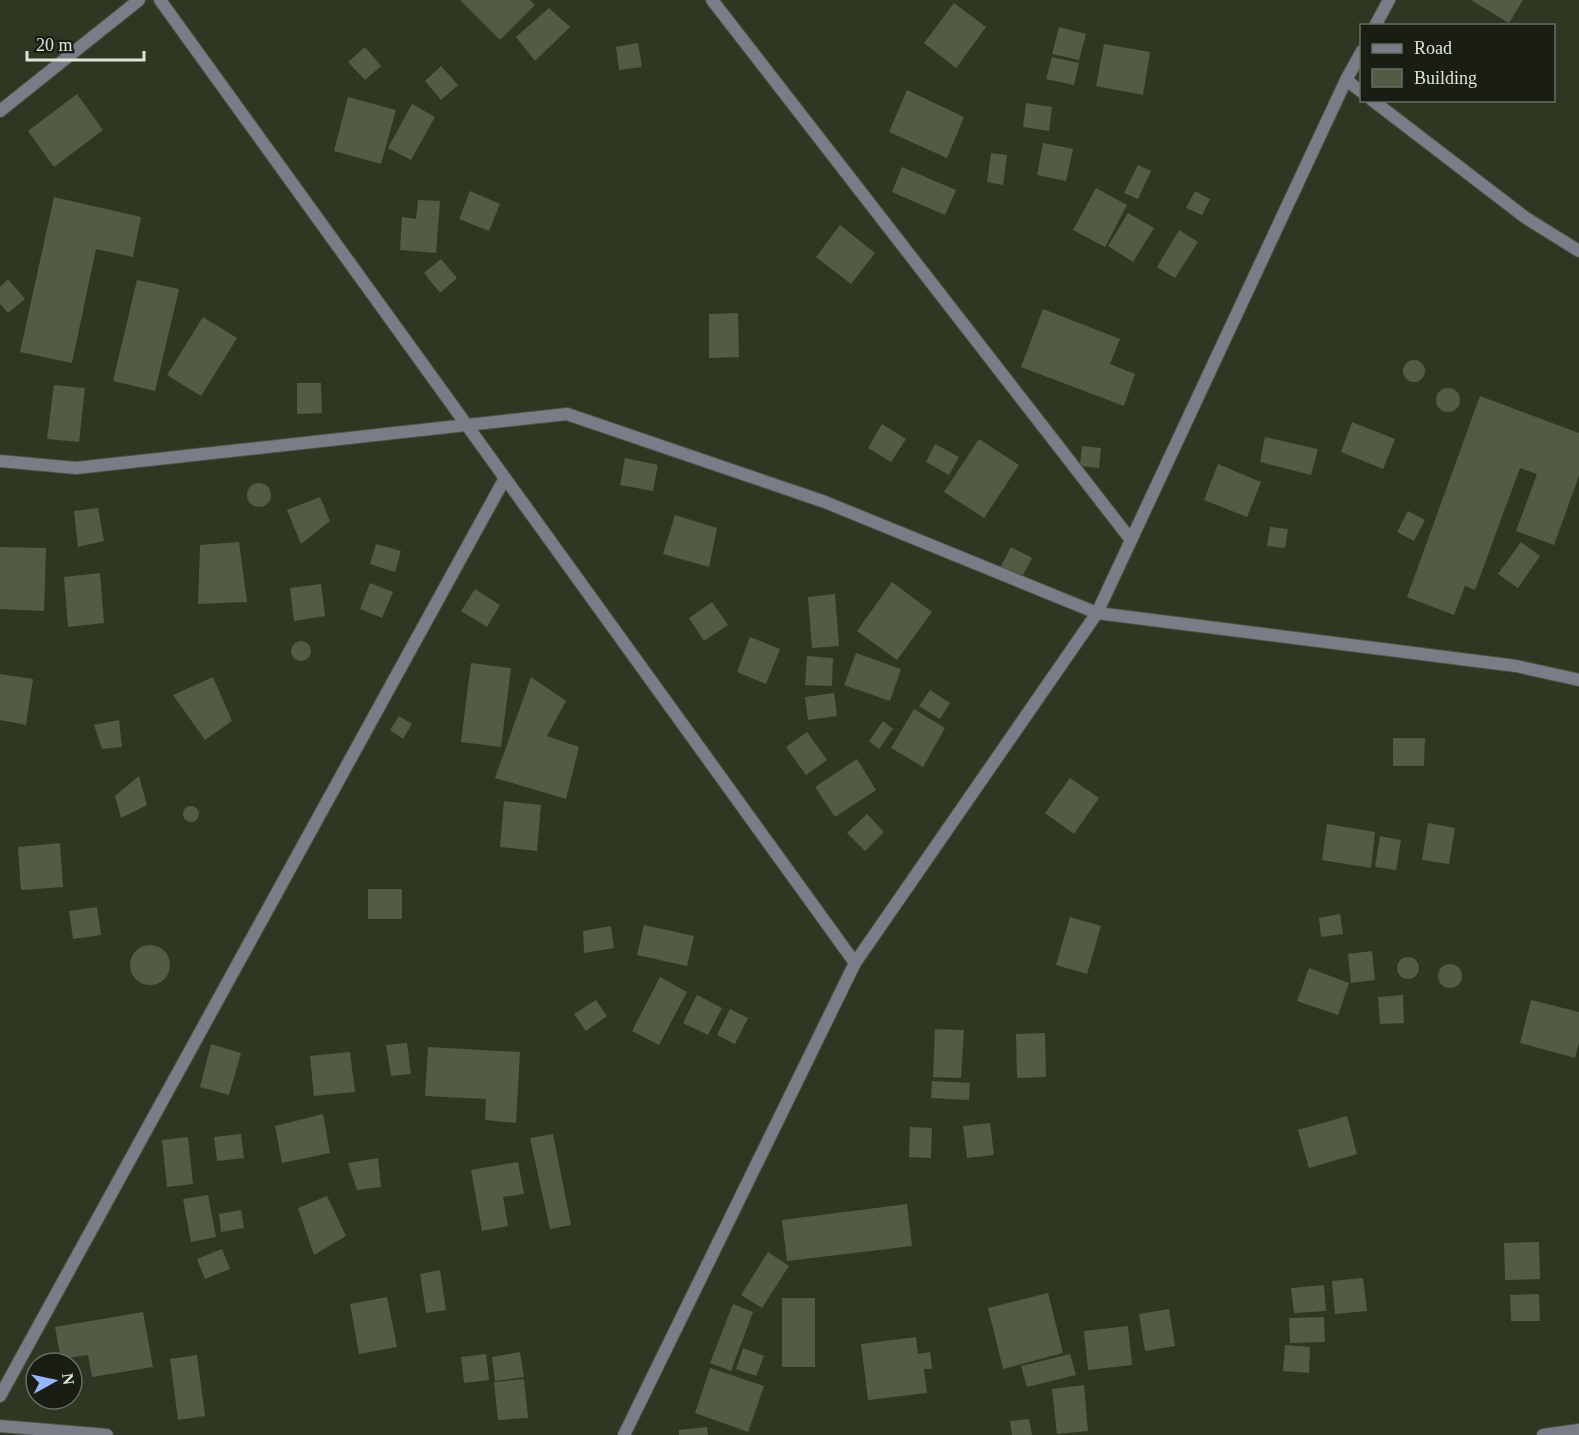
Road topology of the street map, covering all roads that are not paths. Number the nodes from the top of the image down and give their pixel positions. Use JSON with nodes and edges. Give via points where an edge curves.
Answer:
{"nodes":[{"id":1,"x":139,"y":0,"type":"edge"},
{"id":2,"x":160,"y":0,"type":"edge"},
{"id":3,"x":712,"y":0,"type":"edge"},
{"id":4,"x":1389,"y":0,"type":"edge"},
{"id":5,"x":1376,"y":24,"type":"edge"},
{"id":6,"x":1360,"y":55,"type":"edge"},
{"id":7,"x":1346,"y":80,"type":"junction"},
{"id":8,"x":1360,"y":90,"type":"edge"},
{"id":9,"x":1375,"y":102,"type":"edge"},
{"id":10,"x":0,"y":111,"type":"edge"},
{"id":11,"x":1579,"y":251,"type":"edge"},
{"id":12,"x":467,"y":426,"type":"junction"},
{"id":13,"x":0,"y":461,"type":"edge"},
{"id":14,"x":505,"y":478,"type":"junction"},
{"id":15,"x":1131,"y":540,"type":"junction"},
{"id":16,"x":1097,"y":614,"type":"junction"},
{"id":17,"x":1579,"y":680,"type":"edge"},
{"id":18,"x":855,"y":963,"type":"junction"},
{"id":19,"x":0,"y":1396,"type":"edge"},
{"id":20,"x":0,"y":1426,"type":"edge"},
{"id":21,"x":1579,"y":1430,"type":"edge"},
{"id":22,"x":107,"y":1435,"type":"edge"},
{"id":23,"x":624,"y":1435,"type":"edge"},
{"id":24,"x":1543,"y":1435,"type":"edge"}],
"edges":[{"from":1,"to":10,"type":"street"},
{"from":2,"to":12,"type":"street"},
{"from":3,"to":15,"type":"street"},
{"from":4,"to":5,"type":"street"},
{"from":6,"to":7,"type":"street"},
{"from":7,"to":8,"type":"street"},
{"from":7,"to":15,"type":"street"},
{"from":9,"to":11,"type":"street","via":[[1526,218]]},
{"from":12,"to":13,"type":"street","via":[[76,468]]},
{"from":12,"to":14,"type":"street"},
{"from":12,"to":16,"type":"street","via":[[567,414],[825,502]]},
{"from":14,"to":18,"type":"street"},
{"from":14,"to":19,"type":"street"},
{"from":15,"to":16,"type":"street"},
{"from":16,"to":17,"type":"street","via":[[1516,666]]},
{"from":16,"to":18,"type":"street"},
{"from":18,"to":23,"type":"street"},
{"from":20,"to":22,"type":"street"},
{"from":21,"to":24,"type":"street"}]}
